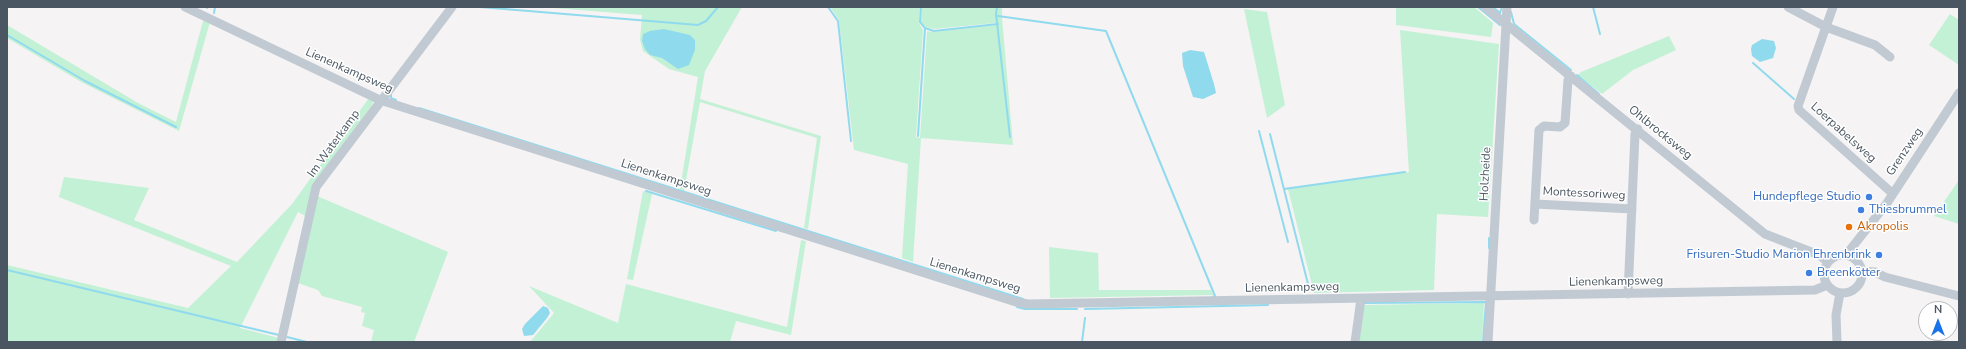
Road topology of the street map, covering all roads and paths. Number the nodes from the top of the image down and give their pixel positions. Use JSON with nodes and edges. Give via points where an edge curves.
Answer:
{"nodes":[{"id":1,"x":185,"y":7,"type":"edge"},
{"id":2,"x":451,"y":7,"type":"edge"},
{"id":3,"x":1485,"y":7,"type":"edge"},
{"id":4,"x":1507,"y":7,"type":"edge"},
{"id":5,"x":1788,"y":7,"type":"edge"},
{"id":6,"x":1833,"y":7,"type":"edge"},
{"id":7,"x":1506,"y":24,"type":"junction"},
{"id":8,"x":1826,"y":27,"type":"junction"},
{"id":9,"x":1890,"y":57,"type":"dead end"},
{"id":10,"x":1571,"y":76,"type":"junction"},
{"id":11,"x":1959,"y":95,"type":"edge"},
{"id":12,"x":380,"y":100,"type":"junction"},
{"id":13,"x":1638,"y":129,"type":"junction"},
{"id":14,"x":1892,"y":193,"type":"junction"},
{"id":15,"x":1535,"y":204,"type":"junction"},
{"id":16,"x":1632,"y":208,"type":"junction"},
{"id":17,"x":1534,"y":220,"type":"dead end"},
{"id":18,"x":1850,"y":257,"type":"junction"},
{"id":19,"x":1828,"y":262,"type":"junction"},
{"id":20,"x":1862,"y":275,"type":"junction"},
{"id":21,"x":1827,"y":285,"type":"junction"},
{"id":22,"x":1840,"y":293,"type":"junction"},
{"id":23,"x":1628,"y":294,"type":"junction"},
{"id":24,"x":1491,"y":296,"type":"junction"},
{"id":25,"x":1959,"y":296,"type":"edge"},
{"id":26,"x":1361,"y":299,"type":"junction"},
{"id":27,"x":281,"y":342,"type":"edge"},
{"id":28,"x":1355,"y":342,"type":"edge"},
{"id":29,"x":1488,"y":342,"type":"edge"},
{"id":30,"x":1837,"y":342,"type":"edge"}],
"edges":[{"from":1,"to":12,"type":"street","name":"Lienenkampsweg"},
{"from":2,"to":12,"type":"street","name":"Im Waterkamp"},
{"from":3,"to":7,"type":"street","name":"Ohlbrocksweg"},
{"from":4,"to":7,"type":"street","name":"Holzheide"},
{"from":5,"to":8,"type":"street"},
{"from":6,"to":8,"type":"street"},
{"from":7,"to":10,"type":"street","name":"Ohlbrocksweg"},
{"from":7,"to":24,"type":"street","name":"Holzheide"},
{"from":8,"to":9,"type":"street","via":[[1875,45]]},
{"from":8,"to":14,"type":"street","name":"Loerpabelsweg","via":[[1798,106],[1799,110]]},
{"from":10,"to":13,"type":"street","name":"Ohlbrocksweg"},
{"from":10,"to":15,"type":"street","name":"Montessoriweg","via":[[1568,80],[1565,123],[1560,127],[1544,126],[1539,130]]},
{"from":11,"to":14,"type":"street","name":"Grenzweg"},
{"from":12,"to":26,"type":"street","name":"Lienenkampsweg","via":[[1016,302],[1082,304]]},
{"from":12,"to":27,"type":"street","name":"Im Waterkamp","via":[[316,187]]},
{"from":13,"to":16,"type":"street","name":"Montessoriweg","via":[[1635,134]]},
{"from":13,"to":19,"type":"street","name":"Ohlbrocksweg","via":[[1765,234],[1819,255]]},
{"from":14,"to":18,"type":"street","name":"Grenzweg"},
{"from":15,"to":16,"type":"street","name":"Montessoriweg"},
{"from":15,"to":17,"type":"street","name":"Montessoriweg"},
{"from":16,"to":23,"type":"street","name":"Montessoriweg"},
{"from":18,"to":19,"type":"street","via":[[1836,256]]},
{"from":18,"to":20,"type":"street","via":[[1860,265]]},
{"from":19,"to":21,"type":"street","via":[[1824,273]]},
{"from":20,"to":22,"type":"street","via":[[1859,284],[1851,291]]},
{"from":20,"to":25,"type":"street","via":[[1885,277]]},
{"from":21,"to":22,"type":"street"},
{"from":21,"to":23,"type":"street","name":"Lienenkampsweg","via":[[1814,290]]},
{"from":22,"to":30,"type":"street","via":[[1836,315]]},
{"from":23,"to":24,"type":"street","name":"Lienenkampsweg"},
{"from":24,"to":26,"type":"street","name":"Lienenkampsweg"},
{"from":24,"to":29,"type":"street","name":"Holzheide"},
{"from":26,"to":28,"type":"street"}]}
